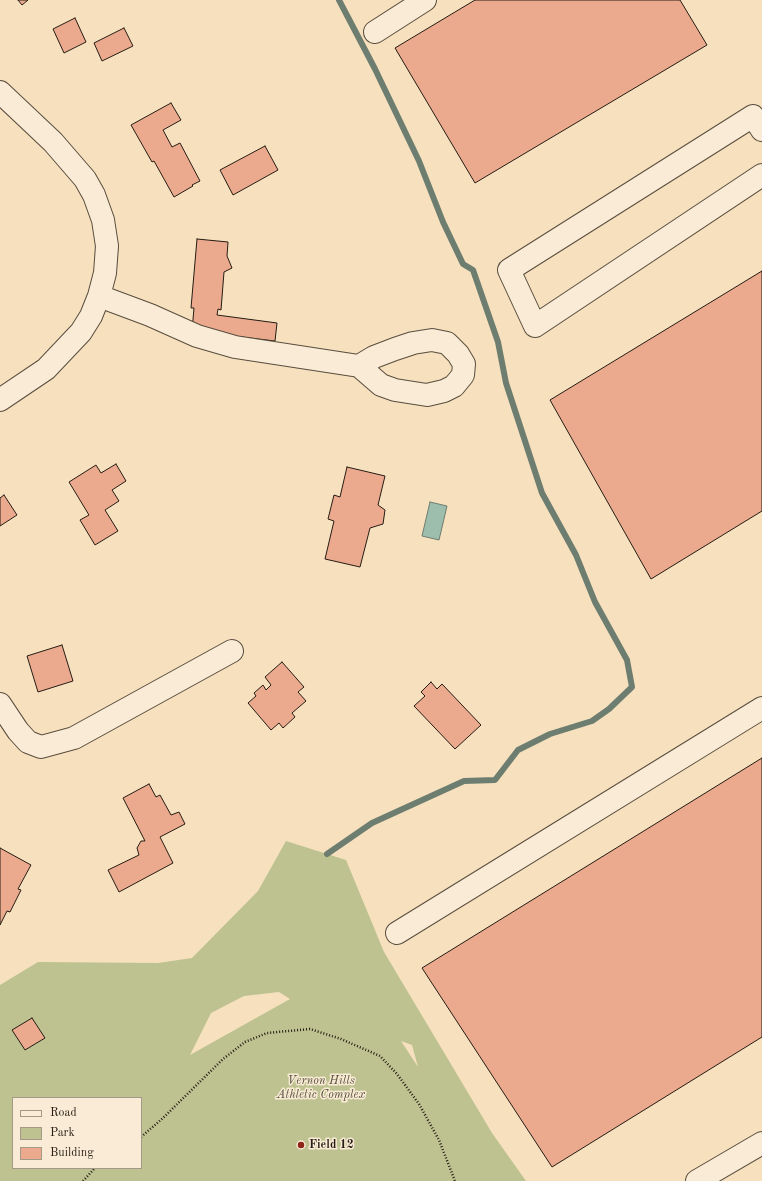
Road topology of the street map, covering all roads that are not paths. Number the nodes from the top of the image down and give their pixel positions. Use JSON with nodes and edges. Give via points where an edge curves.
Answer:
{"nodes":[{"id":1,"x":425,"y":0,"type":"edge"},
{"id":2,"x":376,"y":32,"type":"dead end"},
{"id":3,"x":0,"y":92,"type":"edge"},
{"id":4,"x":762,"y":130,"type":"edge"},
{"id":5,"x":762,"y":175,"type":"edge"},
{"id":6,"x":99,"y":296,"type":"junction"},
{"id":7,"x":359,"y":366,"type":"dead end"},
{"id":8,"x":0,"y":400,"type":"edge"},
{"id":9,"x":232,"y":651,"type":"dead end"},
{"id":10,"x":0,"y":704,"type":"edge"},
{"id":11,"x":762,"y":708,"type":"edge"},
{"id":12,"x":397,"y":933,"type":"dead end"},
{"id":13,"x":762,"y":1142,"type":"edge"},
{"id":14,"x":697,"y":1181,"type":"edge"}],
"edges":[{"from":1,"to":2,"type":"street"},
{"from":3,"to":6,"type":"street","via":[[54,142],[85,179],[94,195],[103,220],[106,246],[105,273]]},
{"from":4,"to":5,"type":"street","via":[[753,116],[509,270],[535,326]]},
{"from":6,"to":7,"type":"street","via":[[197,336],[228,345]]},
{"from":6,"to":8,"type":"street","via":[[82,332],[46,369]]},
{"from":9,"to":10,"type":"street","via":[[74,738],[41,747],[28,742]]},
{"from":11,"to":12,"type":"street"},
{"from":13,"to":14,"type":"street"}]}
